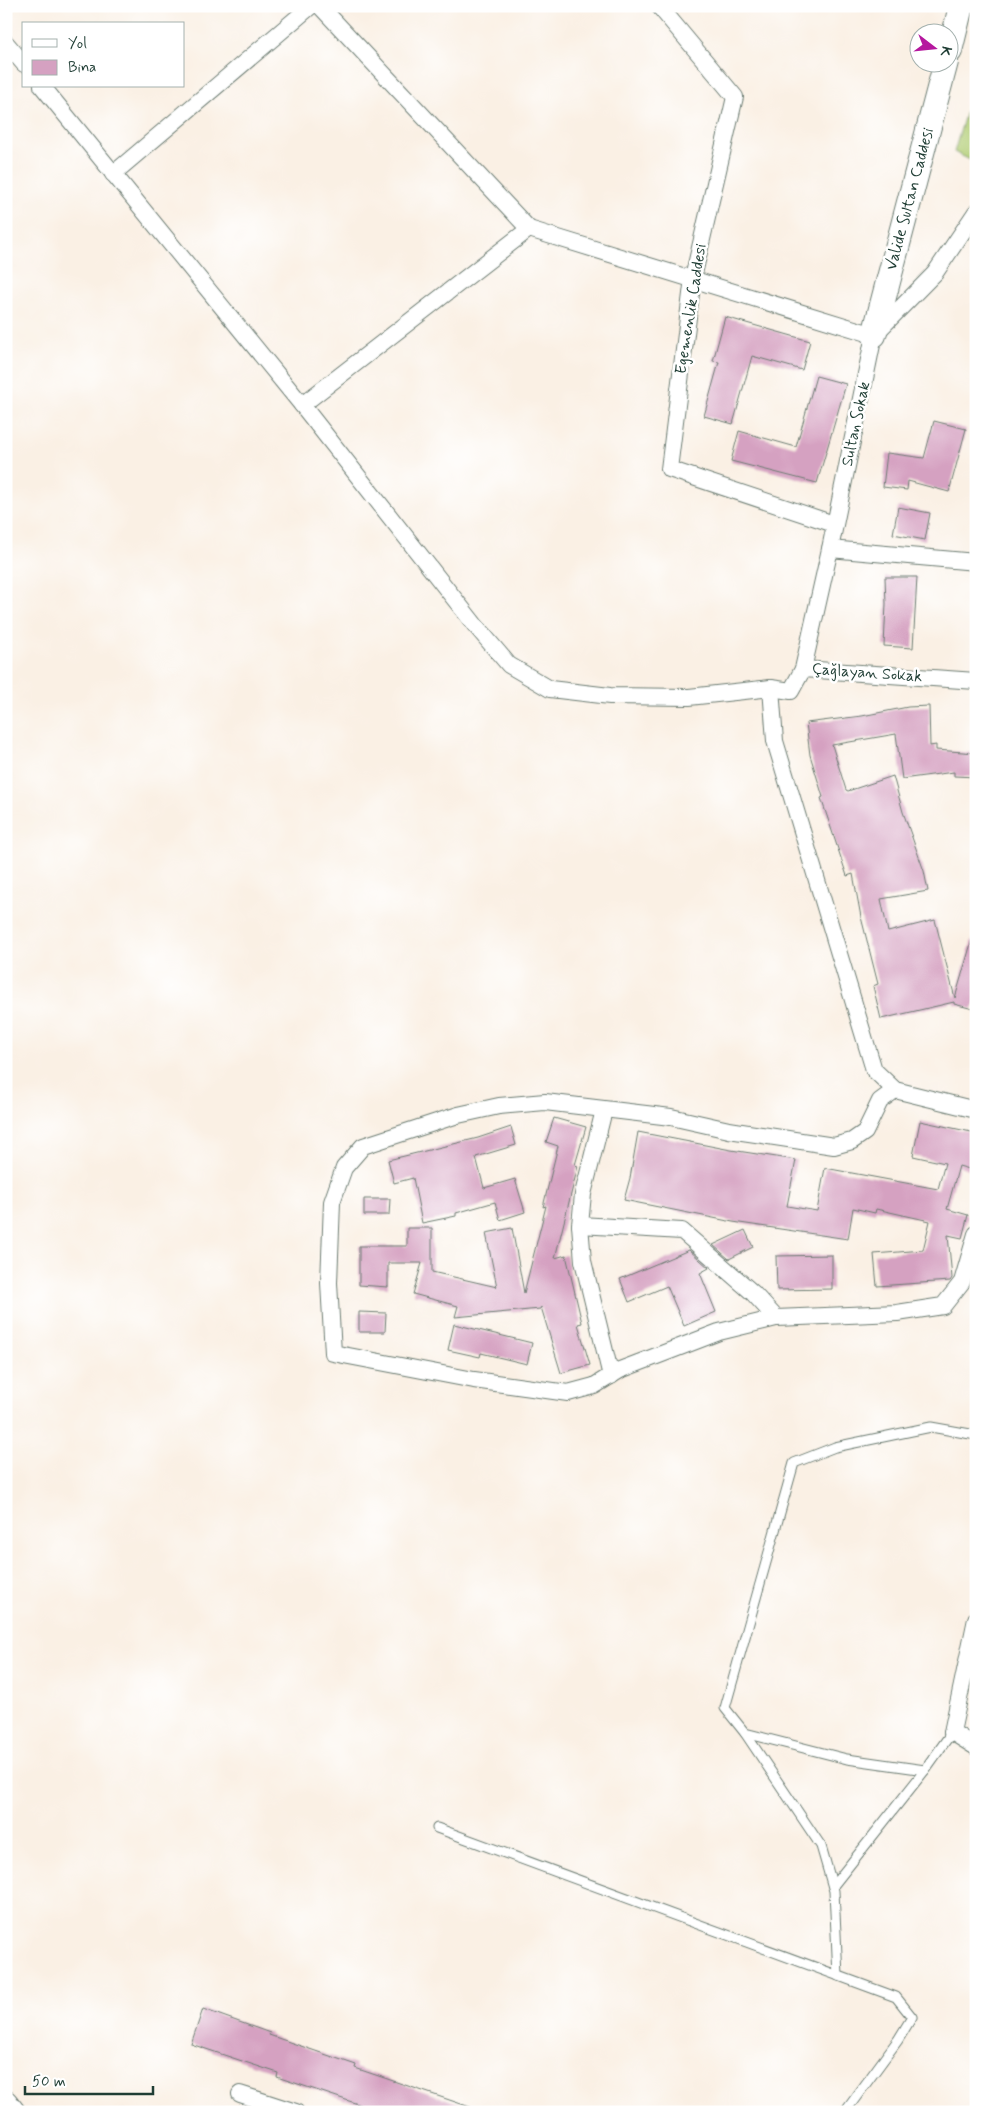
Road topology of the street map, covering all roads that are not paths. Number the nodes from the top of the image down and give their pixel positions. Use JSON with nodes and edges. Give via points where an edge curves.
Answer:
{"nodes":[{"id":1,"x":311,"y":6,"type":"edge"},
{"id":2,"x":320,"y":6,"type":"edge"},
{"id":3,"x":659,"y":6,"type":"edge"},
{"id":4,"x":961,"y":6,"type":"edge"},
{"id":5,"x":957,"y":22,"type":"edge"},
{"id":6,"x":6,"y":43,"type":"edge"},
{"id":7,"x":22,"y":62,"type":"edge"},
{"id":8,"x":943,"y":72,"type":"edge"},
{"id":9,"x":44,"y":88,"type":"edge"},
{"id":10,"x":113,"y":174,"type":"junction"},
{"id":11,"x":976,"y":212,"type":"edge"},
{"id":12,"x":529,"y":229,"type":"junction"},
{"id":13,"x":692,"y":278,"type":"junction"},
{"id":14,"x":874,"y":335,"type":"junction"},
{"id":15,"x":302,"y":405,"type":"junction"},
{"id":16,"x":834,"y":524,"type":"junction"},
{"id":17,"x":830,"y":549,"type":"junction"},
{"id":18,"x":976,"y":562,"type":"edge"},
{"id":19,"x":803,"y":669,"type":"junction"},
{"id":20,"x":976,"y":681,"type":"edge"},
{"id":21,"x":771,"y":688,"type":"junction"},
{"id":22,"x":895,"y":1090,"type":"junction"},
{"id":23,"x":604,"y":1110,"type":"junction"},
{"id":24,"x":976,"y":1110,"type":"edge"},
{"id":25,"x":580,"y":1225,"type":"junction"},
{"id":26,"x":976,"y":1234,"type":"edge"},
{"id":27,"x":776,"y":1318,"type":"junction"},
{"id":28,"x":611,"y":1376,"type":"junction"},
{"id":29,"x":976,"y":1435,"type":"edge"},
{"id":30,"x":976,"y":1619,"type":"edge"},
{"id":31,"x":952,"y":1732,"type":"junction"},
{"id":32,"x":744,"y":1733,"type":"junction"},
{"id":33,"x":976,"y":1747,"type":"edge"},
{"id":34,"x":925,"y":1770,"type":"junction"},
{"id":35,"x":436,"y":1828,"type":"dead end"},
{"id":36,"x":833,"y":1886,"type":"junction"},
{"id":37,"x":838,"y":1976,"type":"junction"},
{"id":38,"x":240,"y":2094,"type":"dead end"},
{"id":39,"x":6,"y":2104,"type":"edge"},
{"id":40,"x":13,"y":2112,"type":"edge"},
{"id":41,"x":296,"y":2112,"type":"edge"},
{"id":42,"x":845,"y":2112,"type":"edge"}],
"edges":[{"from":1,"to":10,"type":"street"},
{"from":2,"to":12,"type":"street"},
{"from":3,"to":13,"type":"street","name":"Egemenlik Caddesi","via":[[735,97]]},
{"from":4,"to":5,"type":"street"},
{"from":6,"to":7,"type":"street"},
{"from":8,"to":14,"type":"street","name":"Valide Sultan Caddesi"},
{"from":9,"to":10,"type":"street"},
{"from":10,"to":15,"type":"street"},
{"from":11,"to":14,"type":"street","via":[[935,273]]},
{"from":12,"to":13,"type":"street"},
{"from":12,"to":15,"type":"street"},
{"from":13,"to":14,"type":"street"},
{"from":13,"to":16,"type":"street","name":"Egemenlik Caddesi","via":[[669,469]]},
{"from":14,"to":16,"type":"street","name":"Sultan Sokak"},
{"from":15,"to":21,"type":"street","via":[[509,665],[550,689],[610,696],[689,697]]},
{"from":16,"to":17,"type":"street","name":"Sultan Sokak"},
{"from":17,"to":18,"type":"street"},
{"from":17,"to":19,"type":"street","name":"Sultan Sokak"},
{"from":19,"to":20,"type":"street","name":"Çağlayan Sokak"},
{"from":19,"to":21,"type":"street","name":"Çağlayan Sokak","via":[[791,691]]},
{"from":21,"to":22,"type":"street","via":[[775,741],[874,1070]]},
{"from":22,"to":23,"type":"street","via":[[880,1101],[865,1132],[852,1141],[834,1146],[671,1117]]},
{"from":22,"to":24,"type":"street"},
{"from":23,"to":25,"type":"street","via":[[583,1194]]},
{"from":23,"to":28,"type":"street","via":[[545,1102],[499,1106],[458,1115],[363,1146],[344,1168],[332,1202],[328,1283],[333,1353],[474,1380],[568,1393],[594,1386]]},
{"from":25,"to":27,"type":"street","via":[[682,1231],[753,1292]]},
{"from":25,"to":28,"type":"street","via":[[584,1261]]},
{"from":26,"to":27,"type":"street","via":[[962,1282],[943,1306],[897,1313]]},
{"from":27,"to":28,"type":"street","via":[[719,1332]]},
{"from":29,"to":32,"type":"lane","via":[[931,1427],[835,1447],[794,1463],[724,1708]]},
{"from":30,"to":31,"type":"street"},
{"from":31,"to":33,"type":"street"},
{"from":31,"to":34,"type":"lane"},
{"from":32,"to":34,"type":"lane","via":[[847,1759]]},
{"from":32,"to":36,"type":"lane","via":[[821,1846]]},
{"from":34,"to":36,"type":"lane"},
{"from":35,"to":37,"type":"lane"},
{"from":36,"to":37,"type":"lane"},
{"from":37,"to":42,"type":"lane","via":[[896,1997],[912,2017]]},
{"from":38,"to":41,"type":"street"},
{"from":39,"to":40,"type":"street"}]}
